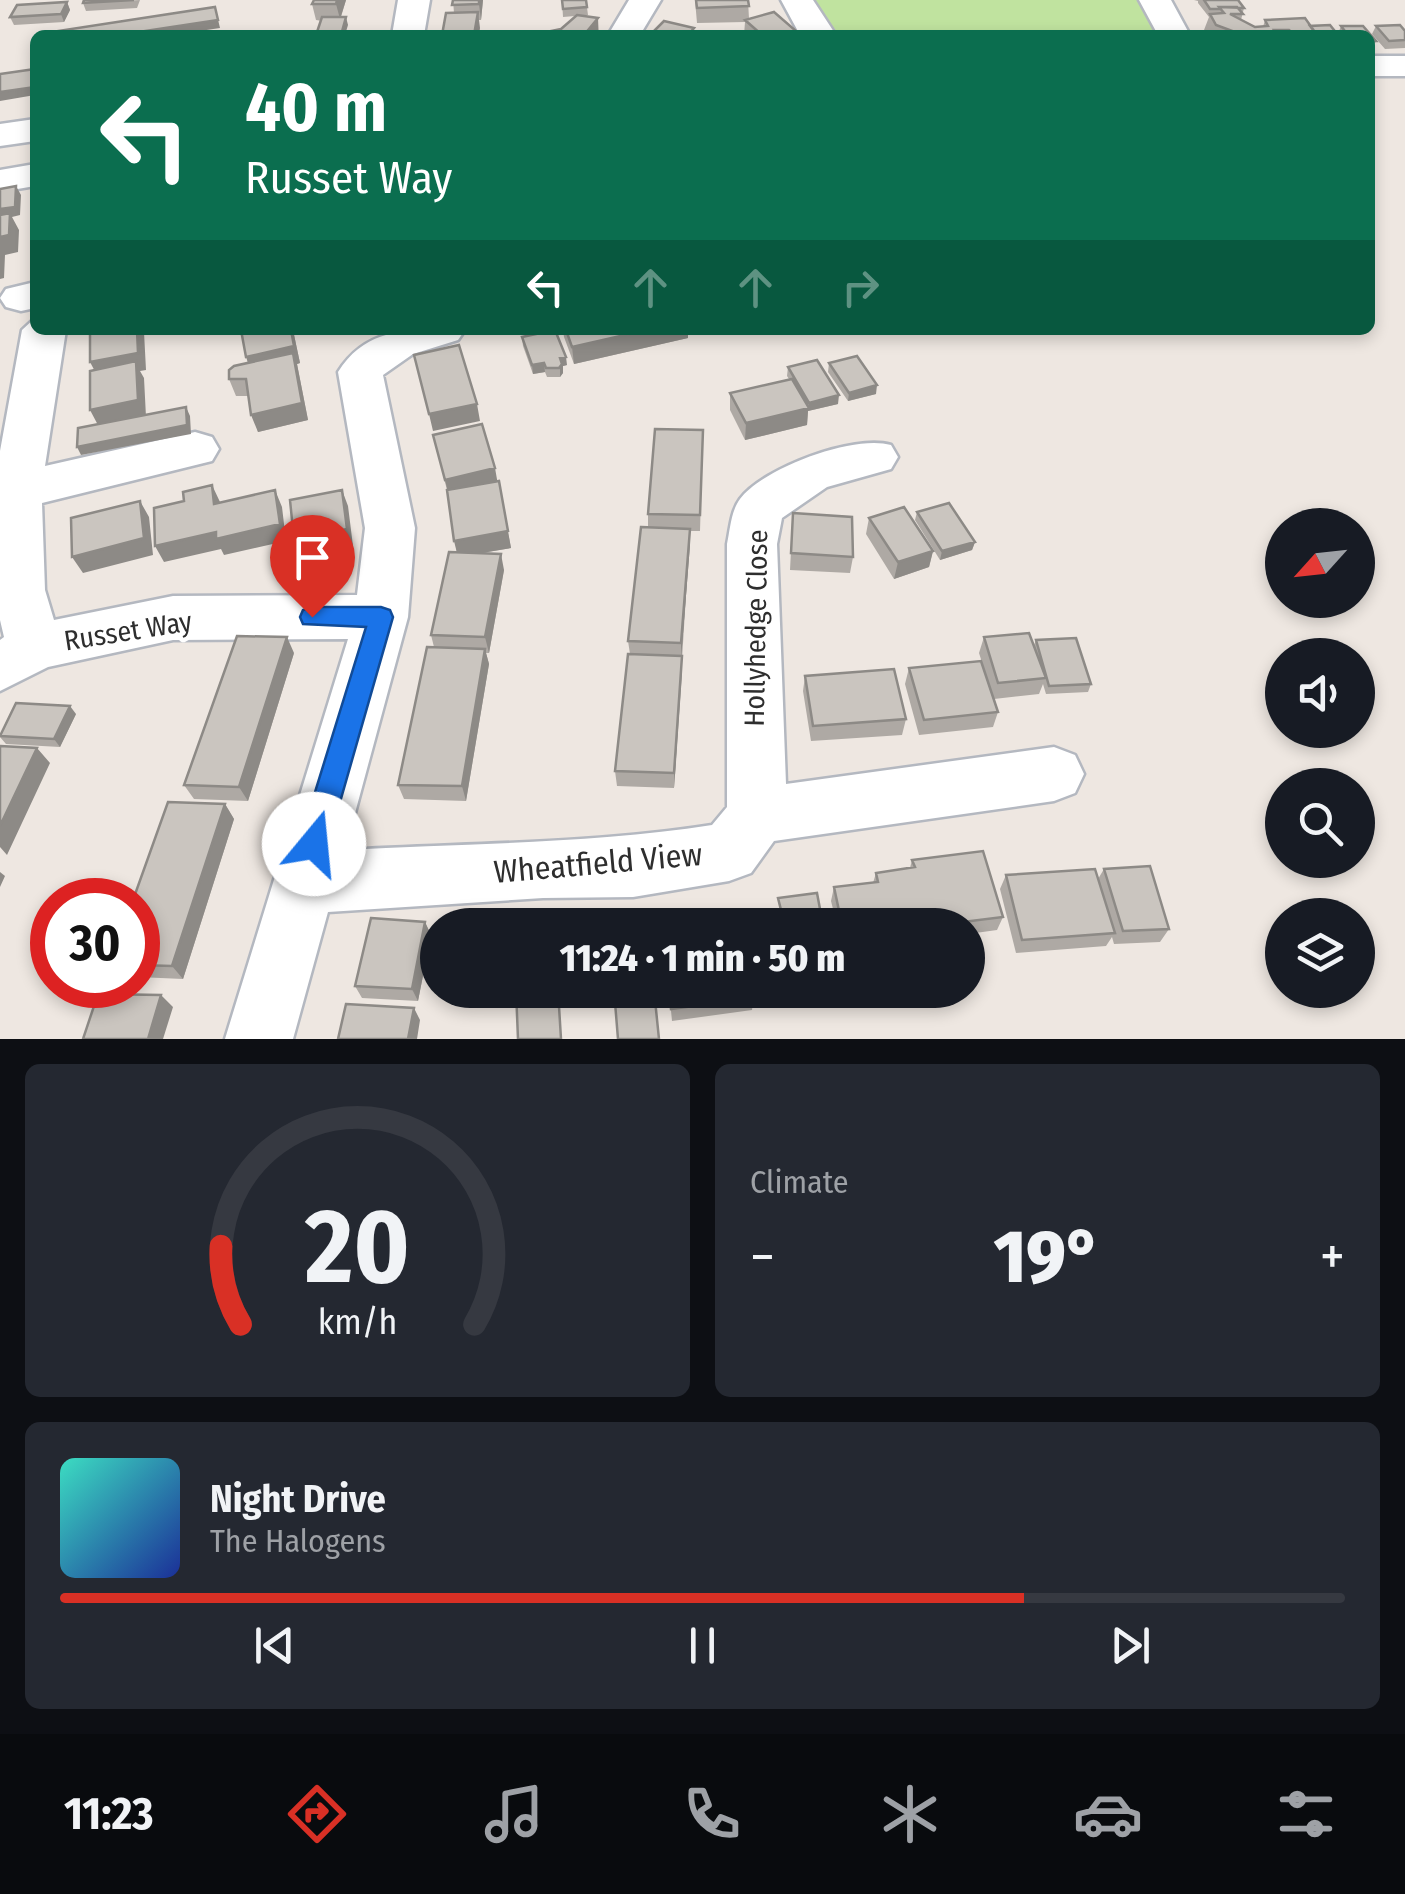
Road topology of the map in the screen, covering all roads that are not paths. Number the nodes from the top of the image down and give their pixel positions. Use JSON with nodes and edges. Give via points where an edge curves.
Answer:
{"nodes":[{"id":1,"x":414,"y":0,"type":"edge"},
{"id":2,"x":644,"y":0,"type":"edge"},
{"id":3,"x":797,"y":0,"type":"edge"},
{"id":4,"x":1155,"y":0,"type":"edge"},
{"id":5,"x":409,"y":30,"type":"edge"},
{"id":6,"x":627,"y":30,"type":"edge"},
{"id":7,"x":813,"y":30,"type":"edge"},
{"id":8,"x":1171,"y":30,"type":"edge"},
{"id":9,"x":1375,"y":66,"type":"edge"},
{"id":10,"x":1405,"y":66,"type":"edge"},
{"id":11,"x":30,"y":131,"type":"edge"},
{"id":12,"x":0,"y":135,"type":"edge"},
{"id":13,"x":30,"y":176,"type":"edge"},
{"id":14,"x":0,"y":181,"type":"edge"},
{"id":15,"x":30,"y":316,"type":"edge"},
{"id":16,"x":421,"y":335,"type":"edge"},
{"id":17,"x":195,"y":449,"type":"dead end"},
{"id":18,"x":874,"y":457,"type":"dead end"},
{"id":19,"x":16,"y":491,"type":"junction"},
{"id":20,"x":381,"y":617,"type":"junction"},
{"id":21,"x":17,"y":658,"type":"edge"},
{"id":22,"x":1054,"y":774,"type":"dead end"},
{"id":23,"x":757,"y":816,"type":"junction"},
{"id":24,"x":302,"y":882,"type":"junction"},
{"id":25,"x":259,"y":1039,"type":"edge"}],
"edges":[{"from":1,"to":5,"type":"street"},
{"from":2,"to":6,"type":"street"},
{"from":3,"to":7,"type":"street"},
{"from":4,"to":8,"type":"street"},
{"from":9,"to":10,"type":"street"},
{"from":11,"to":12,"type":"street"},
{"from":13,"to":14,"type":"street"},
{"from":15,"to":19,"type":"street"},
{"from":16,"to":20,"type":"street","via":[[377,353],[360,372],[390,528]]},
{"from":17,"to":19,"type":"street"},
{"from":18,"to":23,"type":"street","name":"Hollyhedge Close","via":[[811,474],[760,509],[752,544]]},
{"from":19,"to":21,"type":"street"},
{"from":20,"to":21,"type":"street","name":"Russet Way","via":[[174,618]]},
{"from":20,"to":24,"type":"street"},
{"from":22,"to":23,"type":"street"},
{"from":23,"to":24,"type":"street","name":"Wheatfield View","via":[[728,852],[634,868]]},
{"from":24,"to":25,"type":"street"}]}
